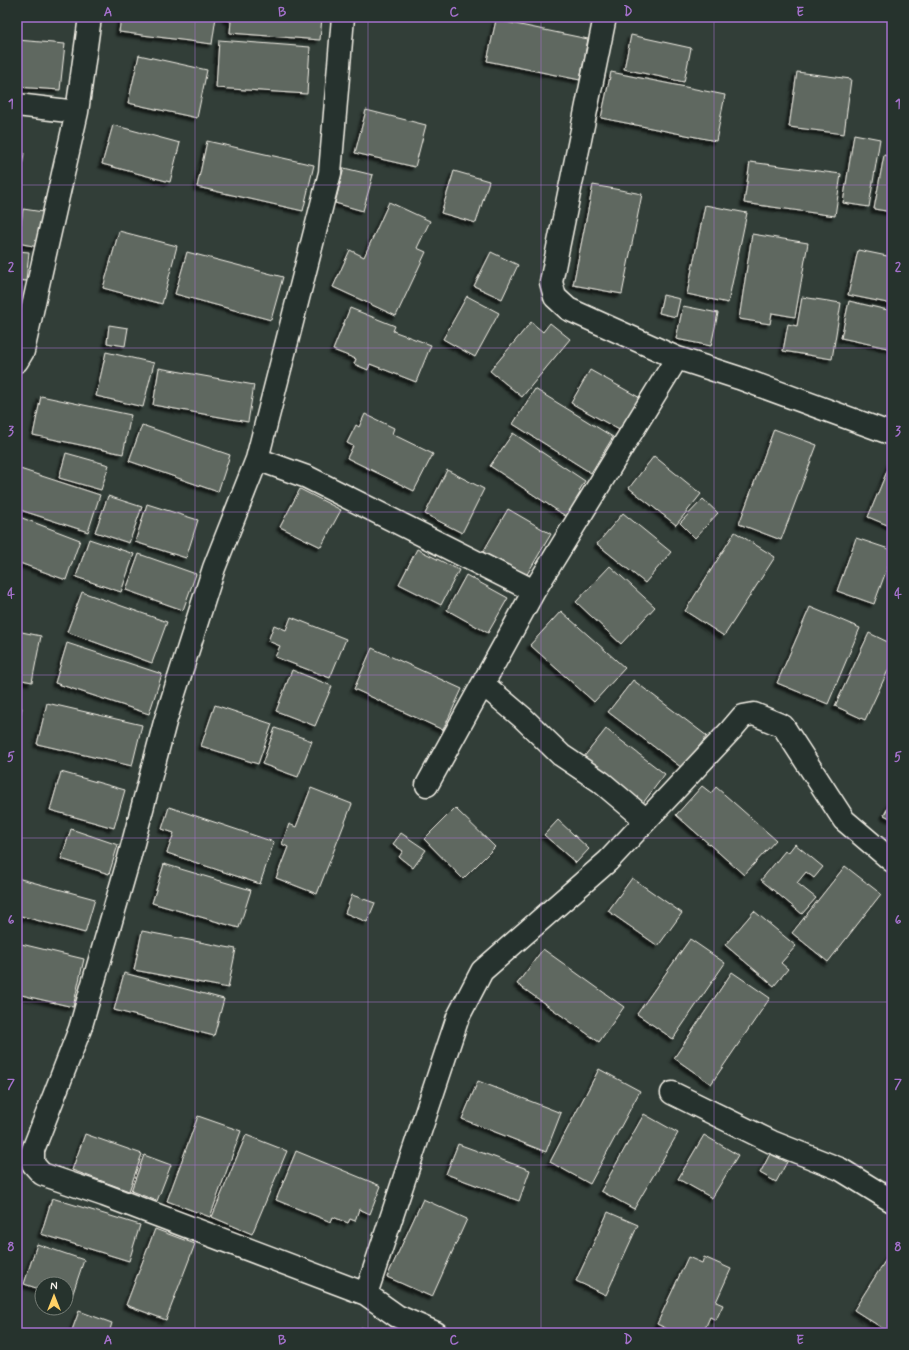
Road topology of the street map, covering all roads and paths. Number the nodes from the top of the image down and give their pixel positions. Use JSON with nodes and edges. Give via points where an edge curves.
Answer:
{"nodes":[{"id":1,"x":90,"y":17,"type":"edge"},
{"id":2,"x":344,"y":17,"type":"edge"},
{"id":3,"x":605,"y":17,"type":"edge"},
{"id":4,"x":17,"y":105,"type":"edge"},
{"id":5,"x":77,"y":112,"type":"junction"},
{"id":6,"x":677,"y":358,"type":"junction"},
{"id":7,"x":17,"y":361,"type":"edge"},
{"id":8,"x":892,"y":434,"type":"edge"},
{"id":9,"x":257,"y":459,"type":"junction"},
{"id":10,"x":534,"y":591,"type":"junction"},
{"id":11,"x":482,"y":684,"type":"junction"},
{"id":12,"x":426,"y":785,"type":"dead end"},
{"id":13,"x":646,"y":820,"type":"junction"},
{"id":14,"x":892,"y":861,"type":"edge"},
{"id":15,"x":672,"y":1093,"type":"dead end"},
{"id":16,"x":892,"y":1201,"type":"edge"},
{"id":17,"x":366,"y":1294,"type":"junction"},
{"id":18,"x":436,"y":1333,"type":"edge"}],
"edges":[{"from":1,"to":5,"type":"street"},
{"from":2,"to":9,"type":"street","via":[[330,173]]},
{"from":3,"to":6,"type":"street","via":[[551,282],[555,296],[568,309]]},
{"from":4,"to":5,"type":"street"},
{"from":5,"to":7,"type":"street","via":[[23,351]]},
{"from":6,"to":8,"type":"street"},
{"from":6,"to":10,"type":"street"},
{"from":9,"to":10,"type":"street","via":[[307,477]]},
{"from":9,"to":17,"type":"street","via":[[214,568],[167,715],[80,1029],[32,1150],[33,1164],[42,1174]]},
{"from":10,"to":11,"type":"street"},
{"from":11,"to":12,"type":"street"},
{"from":11,"to":13,"type":"street","via":[[523,718],[561,755],[601,782]]},
{"from":13,"to":14,"type":"street","via":[[743,716],[754,714],[783,726],[844,820]]},
{"from":13,"to":17,"type":"street","via":[[608,861],[482,971],[458,1017]]},
{"from":15,"to":16,"type":"street","via":[[772,1142],[840,1169]]},
{"from":17,"to":18,"type":"street","via":[[397,1316]]}]}
